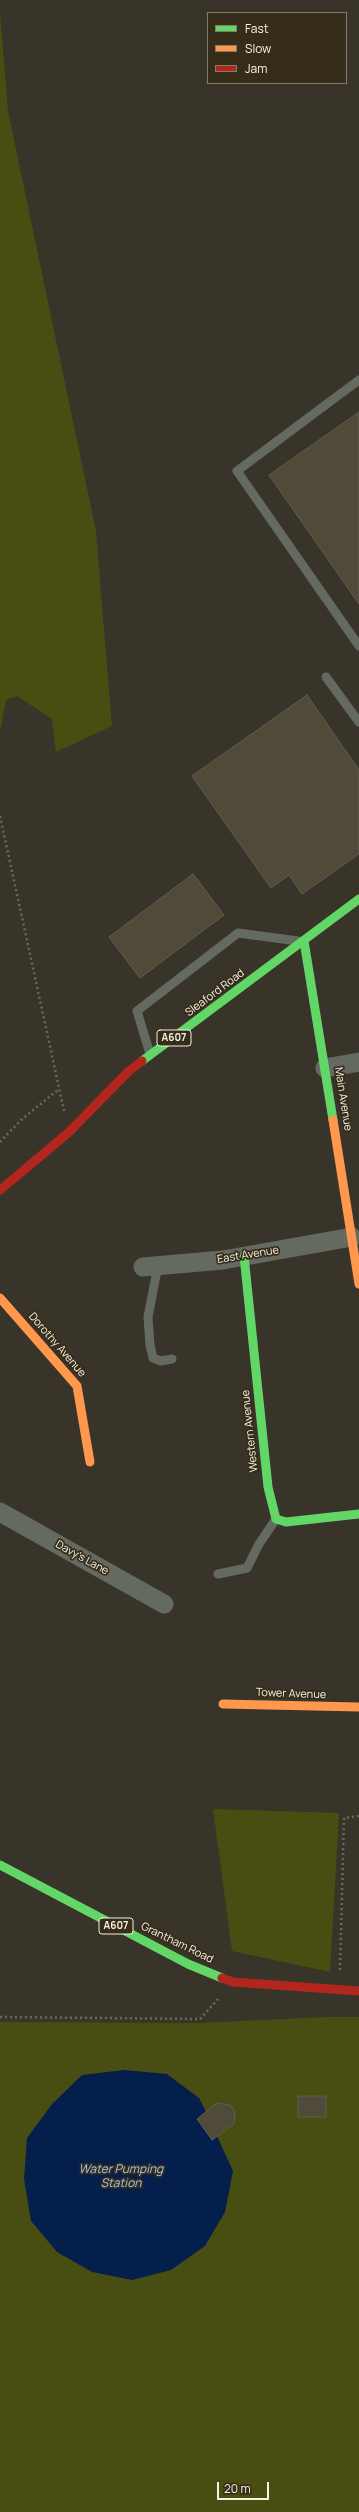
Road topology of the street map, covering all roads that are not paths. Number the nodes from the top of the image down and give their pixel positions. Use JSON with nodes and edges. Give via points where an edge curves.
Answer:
{"nodes":[{"id":1,"x":359,"y":380,"type":"edge"},
{"id":2,"x":359,"y":646,"type":"edge"},
{"id":3,"x":326,"y":678,"type":"dead end"},
{"id":4,"x":359,"y":722,"type":"edge"},
{"id":5,"x":359,"y":899,"type":"edge"},
{"id":6,"x":304,"y":941,"type":"junction"},
{"id":7,"x":151,"y":1056,"type":"junction"},
{"id":8,"x":359,"y":1062,"type":"edge"},
{"id":9,"x":325,"y":1068,"type":"junction"},
{"id":10,"x":0,"y":1190,"type":"edge"},
{"id":11,"x":352,"y":1237,"type":"junction"},
{"id":12,"x":244,"y":1256,"type":"junction"},
{"id":13,"x":151,"y":1266,"type":"joint"},
{"id":14,"x":359,"y":1284,"type":"edge"},
{"id":15,"x":0,"y":1298,"type":"edge"},
{"id":16,"x":172,"y":1359,"type":"dead end"},
{"id":17,"x":90,"y":1462,"type":"dead end"},
{"id":18,"x":0,"y":1512,"type":"edge"},
{"id":19,"x":359,"y":1514,"type":"edge"},
{"id":20,"x":276,"y":1519,"type":"junction"},
{"id":21,"x":218,"y":1574,"type":"dead end"},
{"id":22,"x":164,"y":1604,"type":"dead end"},
{"id":23,"x":223,"y":1704,"type":"dead end"},
{"id":24,"x":359,"y":1708,"type":"edge"},
{"id":25,"x":0,"y":1865,"type":"edge"},
{"id":26,"x":359,"y":1991,"type":"edge"}],
"edges":[{"from":1,"to":2,"type":"lane","via":[[237,471]]},
{"from":3,"to":4,"type":"lane"},
{"from":5,"to":6,"type":"street","name":"Sleaford Road","number":"A607"},
{"from":6,"to":7,"type":"street","name":"Sleaford Road","number":"A607"},
{"from":6,"to":7,"type":"lane","via":[[238,933],[137,1011]]},
{"from":6,"to":9,"type":"street","name":"Main Avenue"},
{"from":7,"to":10,"type":"street","name":"Sleaford Road","number":"A607","via":[[130,1071],[68,1133]]},
{"from":8,"to":9,"type":"street"},
{"from":9,"to":11,"type":"street","name":"Main Avenue"},
{"from":11,"to":12,"type":"street","name":"East Avenue"},
{"from":11,"to":14,"type":"street","name":"Main Avenue"},
{"from":12,"to":13,"type":"street","name":"East Avenue"},
{"from":12,"to":20,"type":"street","name":"Western Avenue","via":[[268,1487]]},
{"from":13,"to":16,"type":"lane","via":[[148,1317],[150,1346],[153,1358],[161,1361]]},
{"from":15,"to":17,"type":"street","name":"Dorothy Avenue","via":[[77,1386]]},
{"from":18,"to":22,"type":"street","name":"Davy's Lane"},
{"from":19,"to":20,"type":"street","via":[[286,1522]]},
{"from":20,"to":21,"type":"lane","via":[[247,1568]]},
{"from":23,"to":24,"type":"street","name":"Tower Avenue"},
{"from":25,"to":26,"type":"street","name":"Grantham Road","number":"A607","via":[[188,1964],[233,1982]]}]}
